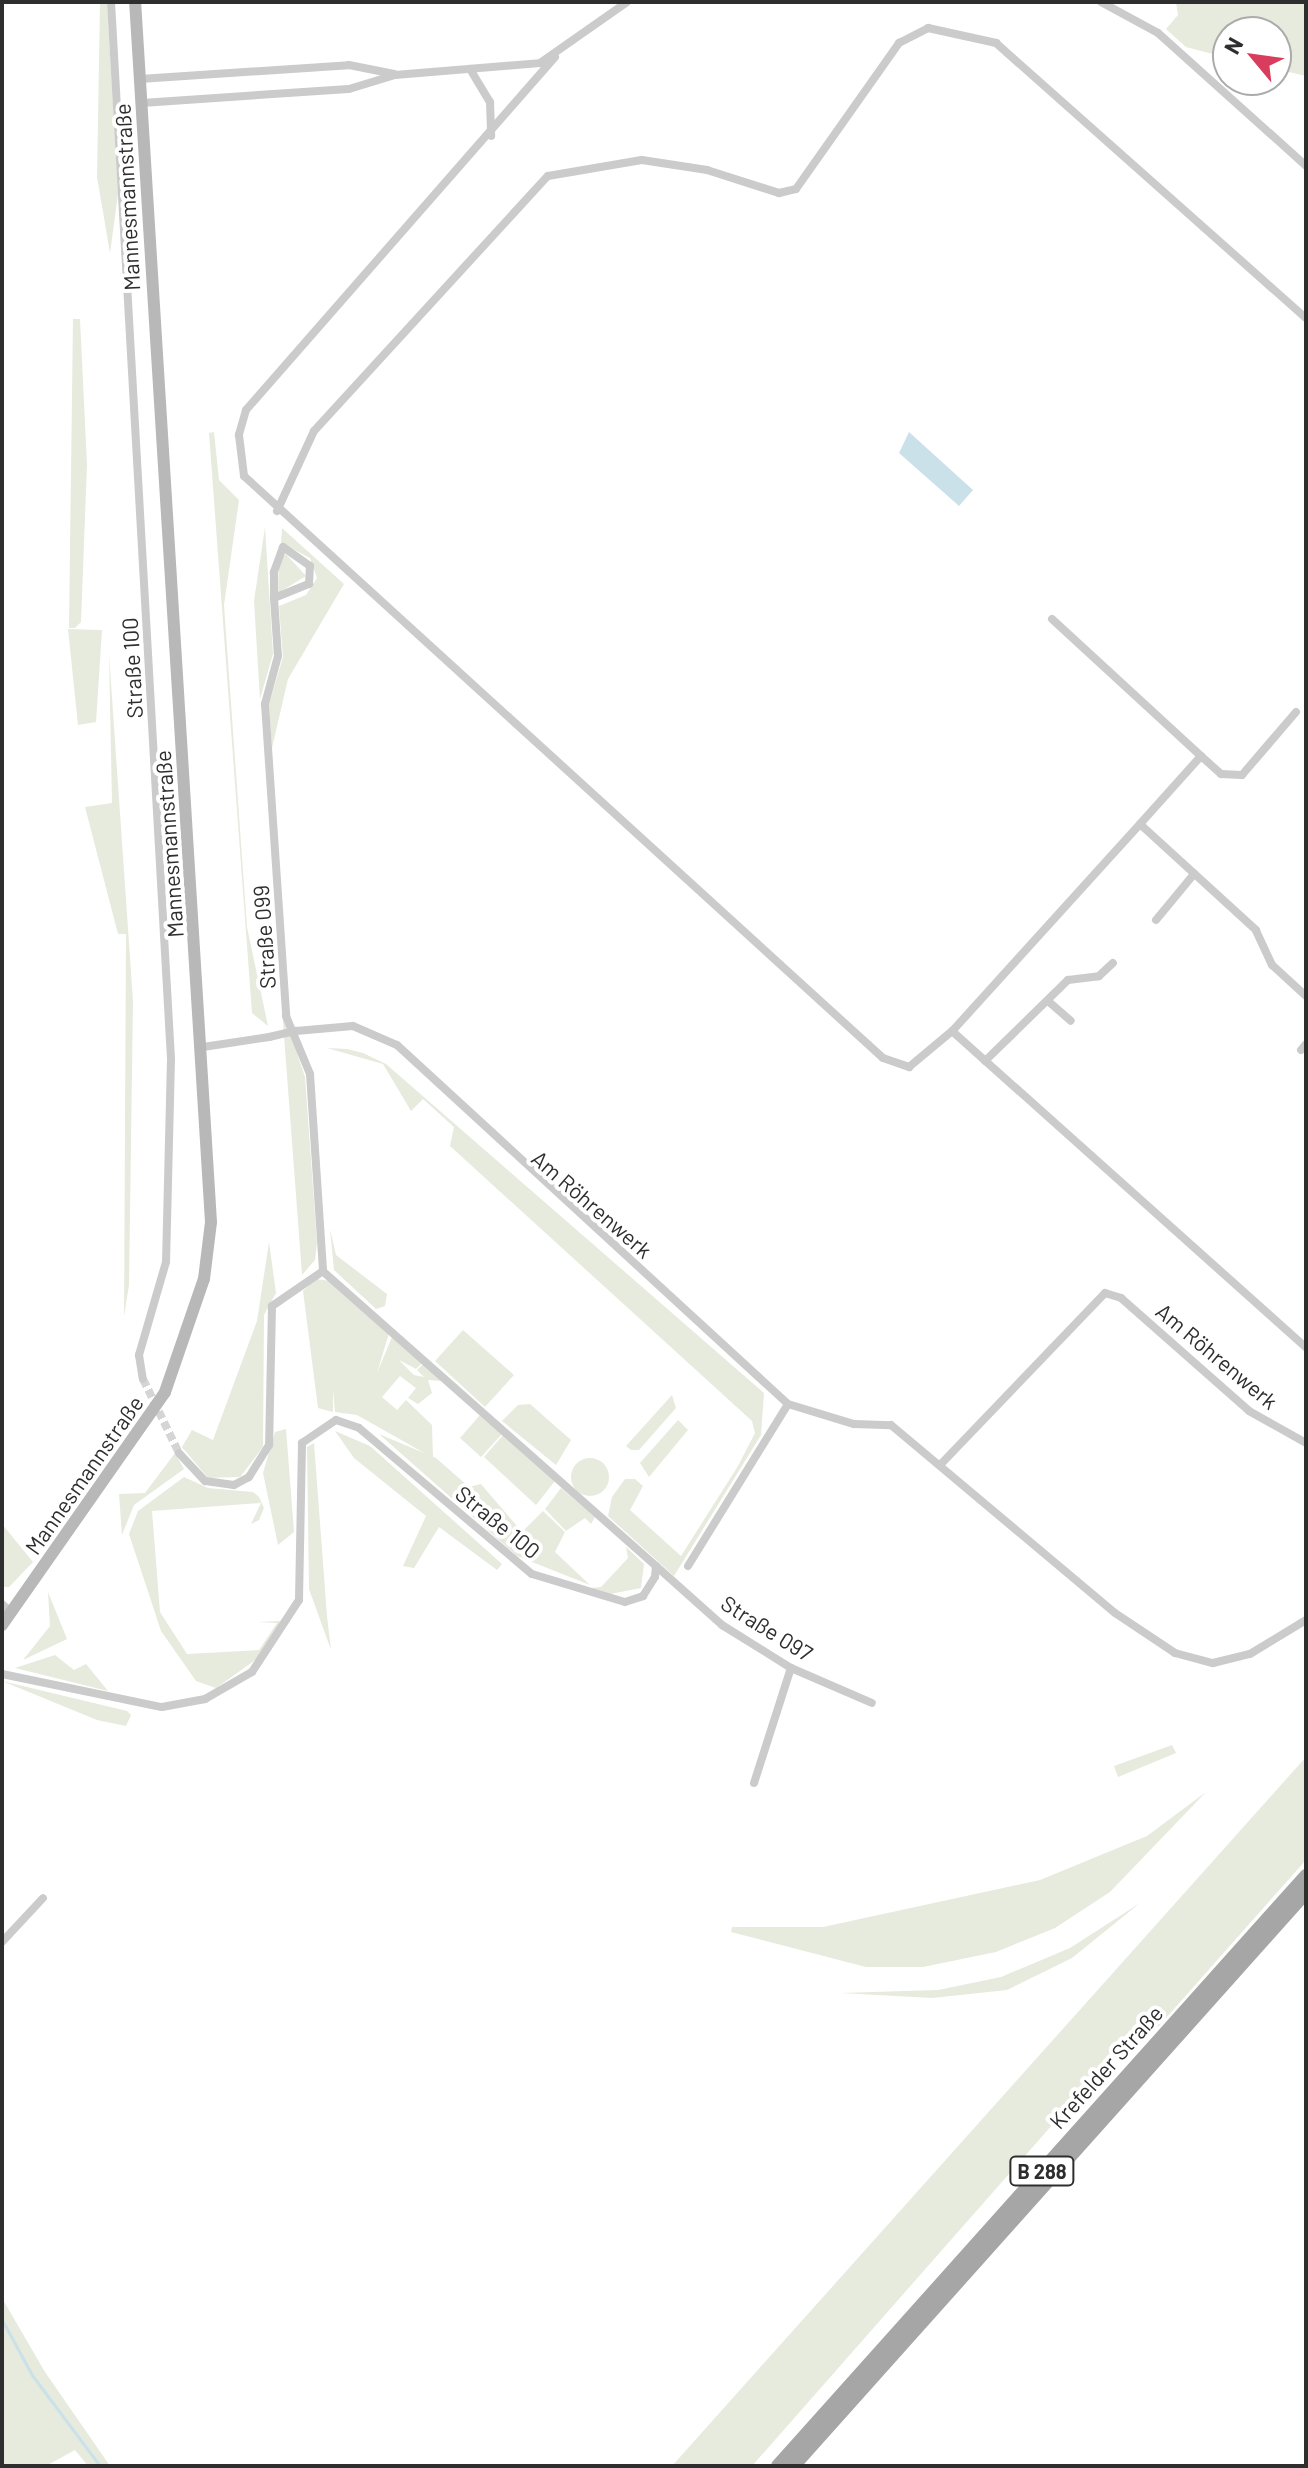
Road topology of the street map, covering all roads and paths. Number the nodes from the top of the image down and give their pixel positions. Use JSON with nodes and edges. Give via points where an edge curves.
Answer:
{"nodes":[{"id":1,"x":111,"y":2,"type":"edge"},
{"id":2,"x":135,"y":2,"type":"edge"},
{"id":3,"x":627,"y":2,"type":"edge"},
{"id":4,"x":1101,"y":2,"type":"edge"},
{"id":5,"x":555,"y":57,"type":"junction"},
{"id":6,"x":470,"y":69,"type":"junction"},
{"id":7,"x":395,"y":75,"type":"junction"},
{"id":8,"x":140,"y":79,"type":"junction"},
{"id":9,"x":142,"y":103,"type":"junction"},
{"id":10,"x":491,"y":137,"type":"junction"},
{"id":11,"x":1306,"y":166,"type":"edge"},
{"id":12,"x":1306,"y":318,"type":"edge"},
{"id":13,"x":277,"y":511,"type":"junction"},
{"id":14,"x":274,"y":598,"type":"junction"},
{"id":15,"x":1052,"y":619,"type":"dead end"},
{"id":16,"x":1296,"y":712,"type":"dead end"},
{"id":17,"x":1201,"y":756,"type":"junction"},
{"id":18,"x":1140,"y":824,"type":"junction"},
{"id":19,"x":1194,"y":874,"type":"junction"},
{"id":20,"x":1156,"y":920,"type":"dead end"},
{"id":21,"x":1113,"y":963,"type":"dead end"},
{"id":22,"x":1306,"y":996,"type":"edge"},
{"id":23,"x":1048,"y":1001,"type":"junction"},
{"id":24,"x":1071,"y":1021,"type":"dead end"},
{"id":25,"x":952,"y":1031,"type":"junction"},
{"id":26,"x":203,"y":1047,"type":"junction"},
{"id":27,"x":985,"y":1061,"type":"junction"},
{"id":28,"x":323,"y":1271,"type":"junction"},
{"id":29,"x":1306,"y":1348,"type":"edge"},
{"id":30,"x":143,"y":1379,"type":"tunnel mouth"},
{"id":31,"x":788,"y":1404,"type":"junction"},
{"id":32,"x":1306,"y":1443,"type":"edge"},
{"id":33,"x":179,"y":1453,"type":"tunnel mouth"},
{"id":34,"x":941,"y":1464,"type":"junction"},
{"id":35,"x":656,"y":1566,"type":"junction"},
{"id":36,"x":688,"y":1566,"type":"dead end"},
{"id":37,"x":4,"y":1617,"type":"edge"},
{"id":38,"x":1306,"y":1620,"type":"edge"},
{"id":39,"x":791,"y":1668,"type":"junction"},
{"id":40,"x":2,"y":1674,"type":"edge"},
{"id":41,"x":872,"y":1703,"type":"dead end"},
{"id":42,"x":754,"y":1783,"type":"dead end"},
{"id":43,"x":1306,"y":1876,"type":"edge"},
{"id":44,"x":1306,"y":1892,"type":"edge"},
{"id":45,"x":43,"y":1898,"type":"dead end"},
{"id":46,"x":2,"y":1942,"type":"edge"},
{"id":47,"x":778,"y":2466,"type":"edge"},
{"id":48,"x":793,"y":2466,"type":"edge"}],
"edges":[{"from":1,"to":30,"type":"street","name":"Straße 100","via":[[171,1059],[166,1262],[139,1355]]},
{"from":2,"to":8,"type":"main road","name":"Mannesmannstraße"},
{"from":3,"to":5,"type":"street"},
{"from":4,"to":11,"type":"street","via":[[1158,33]]},
{"from":5,"to":6,"type":"street"},
{"from":5,"to":10,"type":"street"},
{"from":6,"to":7,"type":"street"},
{"from":6,"to":10,"type":"street","via":[[490,102]]},
{"from":7,"to":8,"type":"street","via":[[349,65]]},
{"from":7,"to":9,"type":"street","via":[[349,89]]},
{"from":8,"to":9,"type":"main road","name":"Mannesmannstraße"},
{"from":9,"to":26,"type":"main road","name":"Mannesmannstraße"},
{"from":10,"to":13,"type":"street","via":[[246,410],[238,461],[254,492]]},
{"from":12,"to":13,"type":"street","via":[[996,43],[928,28],[899,43],[796,189],[779,193],[707,170],[642,160],[548,176],[314,431]]},
{"from":13,"to":25,"type":"street","via":[[883,1058],[909,1067]]},
{"from":14,"to":14,"type":"street","name":"Straße 099","via":[[275,557],[283,547],[310,566],[309,584]]},
{"from":14,"to":28,"type":"street","name":"Straße 099","via":[[278,656],[265,704],[285,1009],[292,1042],[310,1074]]},
{"from":15,"to":17,"type":"street"},
{"from":16,"to":17,"type":"street","via":[[1242,775],[1221,774]]},
{"from":17,"to":18,"type":"street"},
{"from":18,"to":19,"type":"street"},
{"from":18,"to":25,"type":"street"},
{"from":19,"to":20,"type":"street"},
{"from":19,"to":22,"type":"street","via":[[1256,930],[1272,965]]},
{"from":21,"to":23,"type":"street","via":[[1099,976],[1068,980]]},
{"from":23,"to":24,"type":"street"},
{"from":23,"to":27,"type":"street"},
{"from":25,"to":27,"type":"street"},
{"from":26,"to":31,"type":"street","name":"Am Röhrenwerk","bridge":true,"via":[[353,1026],[397,1045]]},
{"from":26,"to":37,"type":"main road","name":"Mannesmannstraße","via":[[211,1222],[204,1279],[165,1392],[133,1445]]},
{"from":27,"to":29,"type":"street"},
{"from":28,"to":33,"type":"street","via":[[272,1306],[269,1445],[261,1463],[234,1485],[216,1484],[191,1474]]},
{"from":28,"to":35,"type":"street"},
{"from":31,"to":34,"type":"street","name":"Am Röhrenwerk","via":[[854,1424],[891,1425]]},
{"from":31,"to":36,"type":"street"},
{"from":32,"to":34,"type":"street","name":"Am Röhrenwerk","via":[[1249,1411],[1121,1298],[1105,1293]]},
{"from":34,"to":38,"type":"street","name":"Am Röhrenwerk","via":[[1115,1613],[1175,1653],[1213,1663],[1250,1654]]},
{"from":35,"to":39,"type":"street","name":"Straße 097","via":[[722,1625]]},
{"from":35,"to":40,"type":"street","name":"Straße 100","via":[[650,1589],[625,1602],[532,1574],[359,1428],[336,1420],[302,1443],[305,1572],[273,1650],[230,1689],[162,1707],[113,1701]]},
{"from":39,"to":41,"type":"street","name":"Straße 097"},
{"from":39,"to":42,"type":"street"},
{"from":43,"to":47,"type":"main road","name":"Krefelder Straße","number":"B 288"},
{"from":44,"to":48,"type":"main road","name":"Krefelder Straße","number":"B 288"},
{"from":45,"to":46,"type":"street"}]}
